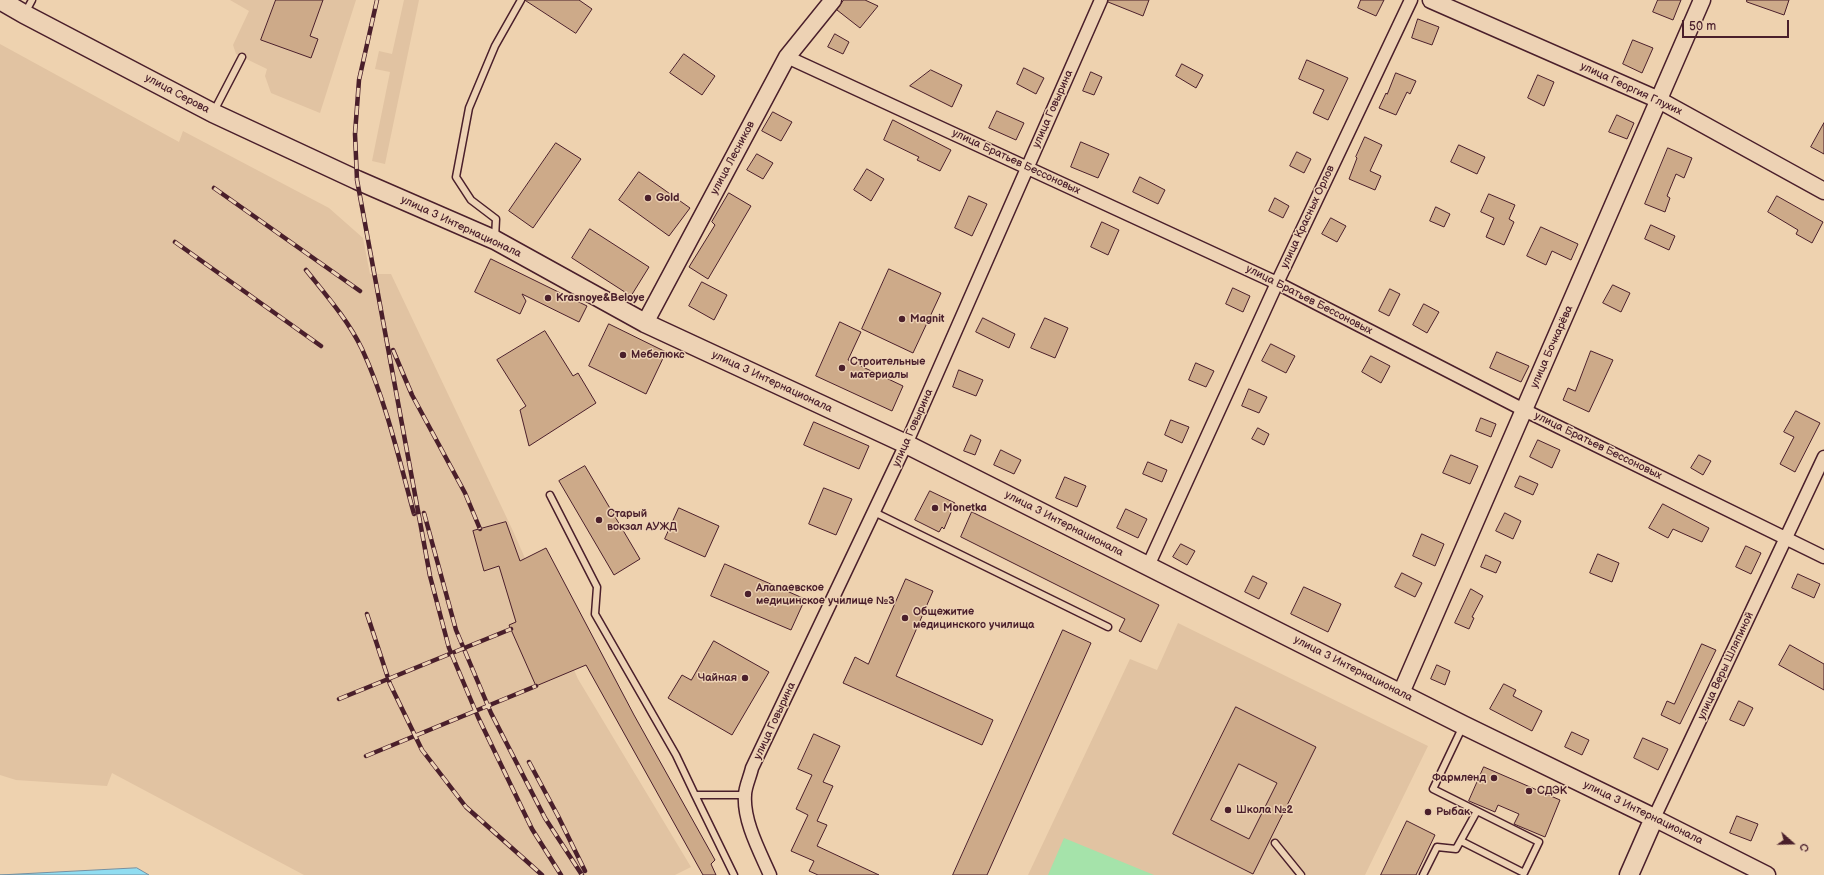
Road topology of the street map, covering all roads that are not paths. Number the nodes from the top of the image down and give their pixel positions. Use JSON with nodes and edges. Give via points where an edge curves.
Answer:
{"nodes":[{"id":1,"x":0,"y":0,"type":"edge"},
{"id":2,"x":521,"y":0,"type":"edge"},
{"id":3,"x":833,"y":0,"type":"edge"},
{"id":4,"x":1101,"y":0,"type":"edge"},
{"id":5,"x":1411,"y":0,"type":"edge"},
{"id":6,"x":1431,"y":0,"type":"edge"},
{"id":7,"x":1702,"y":0,"type":"edge"},
{"id":8,"x":28,"y":7,"type":"edge"},
{"id":9,"x":242,"y":57,"type":"dead end"},
{"id":10,"x":787,"y":57,"type":"junction"},
{"id":11,"x":1659,"y":100,"type":"junction"},
{"id":12,"x":213,"y":113,"type":"junction"},
{"id":13,"x":1028,"y":168,"type":"junction"},
{"id":14,"x":357,"y":180,"type":"joint"},
{"id":15,"x":1824,"y":191,"type":"edge"},
{"id":16,"x":495,"y":240,"type":"junction"},
{"id":17,"x":1277,"y":283,"type":"junction"},
{"id":18,"x":645,"y":323,"type":"junction"},
{"id":19,"x":1524,"y":410,"type":"junction"},
{"id":20,"x":906,"y":444,"type":"junction"},
{"id":21,"x":1824,"y":457,"type":"edge"},
{"id":22,"x":550,"y":495,"type":"dead end"},
{"id":23,"x":874,"y":512,"type":"junction"},
{"id":24,"x":1786,"y":538,"type":"junction"},
{"id":25,"x":1824,"y":557,"type":"edge"},
{"id":26,"x":1148,"y":566,"type":"junction"},
{"id":27,"x":1108,"y":627,"type":"dead end"},
{"id":28,"x":1401,"y":693,"type":"junction"},
{"id":29,"x":1463,"y":724,"type":"junction"},
{"id":30,"x":695,"y":795,"type":"junction"},
{"id":31,"x":745,"y":795,"type":"junction"},
{"id":32,"x":1477,"y":811,"type":"junction"},
{"id":33,"x":1654,"y":818,"type":"junction"},
{"id":34,"x":1461,"y":842,"type":"junction"},
{"id":35,"x":1275,"y":843,"type":"dead end"},
{"id":36,"x":734,"y":875,"type":"edge"},
{"id":37,"x":770,"y":875,"type":"edge"},
{"id":38,"x":1301,"y":875,"type":"edge"},
{"id":39,"x":1423,"y":875,"type":"edge"},
{"id":40,"x":1629,"y":875,"type":"edge"},
{"id":41,"x":1767,"y":875,"type":"edge"}],
"edges":[{"from":1,"to":8,"type":"main road","name":"улица Серова"},
{"from":2,"to":16,"type":"lane","via":[[495,46],[469,108],[456,177],[471,200],[496,219]]},
{"from":3,"to":10,"type":"street","name":"улица Лесников"},
{"from":4,"to":13,"type":"street","name":"улица Говырина"},
{"from":5,"to":17,"type":"street","name":"улица Красных Орлов"},
{"from":6,"to":11,"type":"street","name":"улица Георгия Глухих"},
{"from":7,"to":11,"type":"street","name":"улица Бочкарёва"},
{"from":8,"to":12,"type":"main road","name":"улица Серова"},
{"from":9,"to":12,"type":"lane"},
{"from":10,"to":13,"type":"street","name":"улица Братьев Бессоновых"},
{"from":10,"to":18,"type":"street","name":"улица Лесников"},
{"from":11,"to":15,"type":"street","name":"улица Георгия Глухих"},
{"from":11,"to":19,"type":"street","name":"улица Бочкарёва"},
{"from":12,"to":14,"type":"main road","name":"улица Серова"},
{"from":13,"to":17,"type":"street","name":"улица Братьев Бессоновых"},
{"from":13,"to":20,"type":"street","name":"улица Говырина"},
{"from":14,"to":16,"type":"main road","name":"улица 3 Интернационала"},
{"from":16,"to":18,"type":"main road","name":"улица 3 Интернационала"},
{"from":17,"to":19,"type":"street","name":"улица Братьев Бессоновых"},
{"from":17,"to":26,"type":"street","name":"улица Красных Орлов"},
{"from":18,"to":20,"type":"main road","name":"улица 3 Интернационала"},
{"from":19,"to":24,"type":"street","name":"улица Братьев Бессоновых"},
{"from":19,"to":28,"type":"street","name":"улица Бочкарёва"},
{"from":20,"to":23,"type":"street","name":"улица Говырина"},
{"from":20,"to":26,"type":"main road","name":"улица 3 Интернационала"},
{"from":21,"to":24,"type":"street","name":"улица Веры Шляпиной"},
{"from":22,"to":30,"type":"lane","via":[[597,587],[596,614],[676,755]]},
{"from":23,"to":27,"type":"lane"},
{"from":23,"to":31,"type":"street","name":"улица Говырина","via":[[752,768]]},
{"from":24,"to":25,"type":"street","name":"улица Братьев Бессоновых"},
{"from":24,"to":33,"type":"street","name":"улица Веры Шляпиной"},
{"from":26,"to":28,"type":"main road","name":"улица 3 Интернационала"},
{"from":28,"to":29,"type":"main road","name":"улица 3 Интернационала"},
{"from":29,"to":32,"type":"lane","via":[[1433,789]]},
{"from":29,"to":33,"type":"main road","name":"улица 3 Интернационала"},
{"from":30,"to":31,"type":"lane"},
{"from":30,"to":36,"type":"lane"},
{"from":31,"to":37,"type":"street","name":"улица Говырина","via":[[752,833]]},
{"from":32,"to":34,"type":"lane"},
{"from":32,"to":34,"type":"lane","via":[[1539,842],[1524,873]]},
{"from":33,"to":40,"type":"main road","name":"улица Веры Шляпиной"},
{"from":33,"to":41,"type":"street","name":"улица 3 Интернационала"},
{"from":34,"to":39,"type":"lane","via":[[1456,849],[1437,847]]},
{"from":35,"to":38,"type":"lane"}]}
